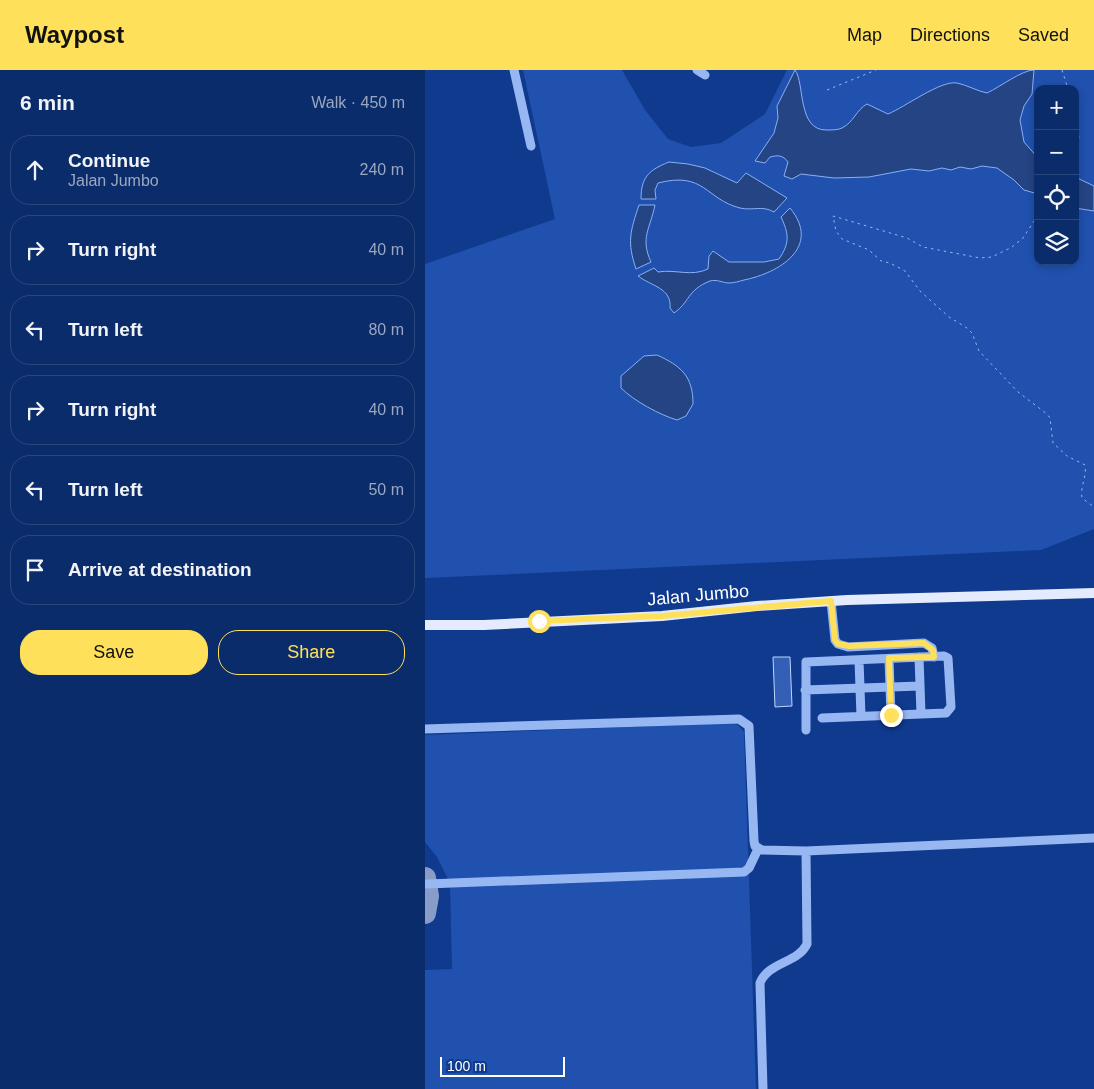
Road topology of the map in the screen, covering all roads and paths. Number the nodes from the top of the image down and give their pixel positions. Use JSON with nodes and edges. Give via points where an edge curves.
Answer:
{"nodes":[{"id":1,"x":515,"y":70,"type":"edge"},
{"id":2,"x":876,"y":70,"type":"edge"},
{"id":3,"x":1062,"y":70,"type":"edge"},
{"id":4,"x":868,"y":71,"type":"edge"},
{"id":5,"x":1067,"y":85,"type":"edge"},
{"id":6,"x":827,"y":90,"type":"dead end"},
{"id":7,"x":531,"y":146,"type":"dead end"},
{"id":8,"x":1034,"y":220,"type":"edge"},
{"id":9,"x":1094,"y":507,"type":"edge"},
{"id":10,"x":1094,"y":593,"type":"edge"},
{"id":11,"x":831,"y":601,"type":"junction"},
{"id":12,"x":425,"y":625,"type":"edge"},
{"id":13,"x":919,"y":657,"type":"junction"},
{"id":14,"x":934,"y":657,"type":"junction"},
{"id":15,"x":889,"y":658,"type":"junction"},
{"id":16,"x":859,"y":660,"type":"junction"},
{"id":17,"x":920,"y":686,"type":"junction"},
{"id":18,"x":890,"y":687,"type":"junction"},
{"id":19,"x":860,"y":688,"type":"junction"},
{"id":20,"x":805,"y":690,"type":"junction"},
{"id":21,"x":921,"y":714,"type":"junction"},
{"id":22,"x":891,"y":715,"type":"junction"},
{"id":23,"x":861,"y":716,"type":"junction"},
{"id":24,"x":822,"y":718,"type":"dead end"},
{"id":25,"x":425,"y":729,"type":"edge"},
{"id":26,"x":806,"y":730,"type":"dead end"},
{"id":27,"x":1094,"y":838,"type":"edge"},
{"id":28,"x":758,"y":849,"type":"junction"},
{"id":29,"x":806,"y":851,"type":"junction"},
{"id":30,"x":427,"y":884,"type":"dead end"},
{"id":31,"x":763,"y":1089,"type":"edge"}],
"edges":[{"from":1,"to":7,"type":"street"},
{"from":2,"to":4,"type":"path"},
{"from":3,"to":5,"type":"path"},
{"from":4,"to":6,"type":"path"},
{"from":8,"to":9,"type":"path","via":[[1023,238],[1012,247],[992,257],[980,258],[923,247],[907,238],[833,216],[836,231],[842,239],[905,271],[919,291],[972,333],[979,351],[1018,392],[1047,414],[1053,443],[1067,456],[1085,465],[1082,498]]},
{"from":10,"to":11,"type":"main road","name":"Jalan Jumbo"},
{"from":11,"to":12,"type":"main road","name":"Jalan Jumbo","via":[[662,616]]},
{"from":11,"to":14,"type":"street","via":[[838,644],[924,643],[932,648]]},
{"from":13,"to":14,"type":"street"},
{"from":13,"to":15,"type":"street"},
{"from":13,"to":17,"type":"street"},
{"from":14,"to":21,"type":"street","via":[[944,656],[949,660],[950,710]]},
{"from":15,"to":16,"type":"street"},
{"from":15,"to":18,"type":"street"},
{"from":16,"to":19,"type":"street"},
{"from":16,"to":20,"type":"street","via":[[806,662]]},
{"from":17,"to":18,"type":"street"},
{"from":17,"to":21,"type":"street"},
{"from":18,"to":19,"type":"street"},
{"from":18,"to":22,"type":"street"},
{"from":19,"to":20,"type":"street"},
{"from":19,"to":23,"type":"street"},
{"from":20,"to":26,"type":"street"},
{"from":21,"to":22,"type":"street"},
{"from":22,"to":23,"type":"street"},
{"from":23,"to":24,"type":"street"},
{"from":25,"to":28,"type":"street","via":[[739,719],[749,726],[754,841]]},
{"from":27,"to":29,"type":"street"},
{"from":28,"to":29,"type":"street"},
{"from":28,"to":30,"type":"street","via":[[744,872]]},
{"from":29,"to":31,"type":"street","via":[[807,944],[801,952],[765,973],[760,983]]}]}
